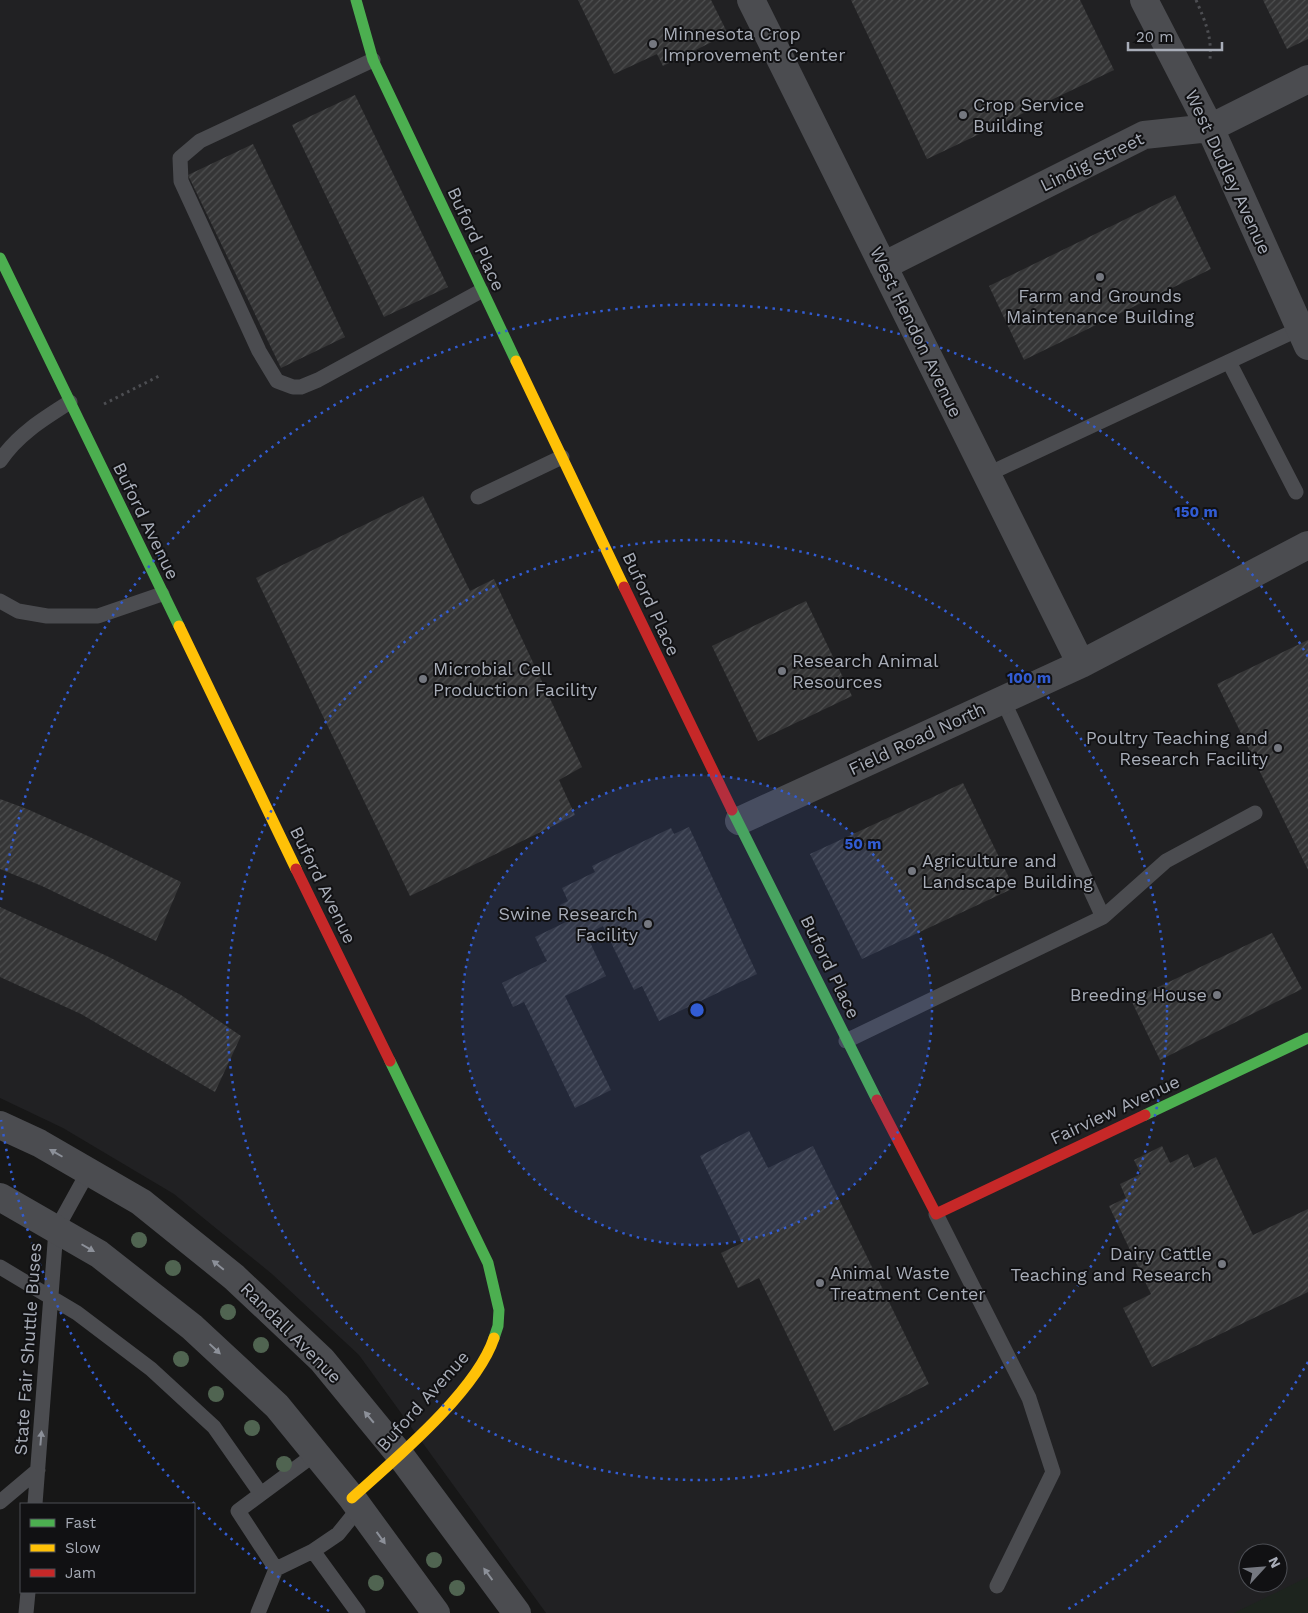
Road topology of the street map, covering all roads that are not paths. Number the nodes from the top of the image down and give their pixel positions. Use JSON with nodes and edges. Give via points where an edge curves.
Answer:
{"nodes":[{"id":1,"x":356,"y":0,"type":"edge"},
{"id":2,"x":750,"y":0,"type":"edge"},
{"id":3,"x":1144,"y":0,"type":"edge"},
{"id":4,"x":373,"y":60,"type":"junction"},
{"id":5,"x":1308,"y":80,"type":"edge"},
{"id":6,"x":1210,"y":128,"type":"junction"},
{"id":7,"x":0,"y":258,"type":"edge"},
{"id":8,"x":883,"y":266,"type":"junction"},
{"id":9,"x":481,"y":291,"type":"junction"},
{"id":10,"x":1304,"y":337,"type":"edge"},
{"id":11,"x":1229,"y":362,"type":"junction"},
{"id":12,"x":70,"y":402,"type":"junction"},
{"id":13,"x":562,"y":457,"type":"junction"},
{"id":14,"x":0,"y":461,"type":"edge"},
{"id":15,"x":986,"y":475,"type":"junction"},
{"id":16,"x":1296,"y":492,"type":"dead end"},
{"id":17,"x":478,"y":497,"type":"dead end"},
{"id":18,"x":1308,"y":545,"type":"edge"},
{"id":19,"x":162,"y":594,"type":"junction"},
{"id":20,"x":0,"y":601,"type":"edge"},
{"id":21,"x":1081,"y":664,"type":"junction"},
{"id":22,"x":1003,"y":700,"type":"junction"},
{"id":23,"x":1255,"y":813,"type":"dead end"},
{"id":24,"x":739,"y":821,"type":"junction"},
{"id":25,"x":1103,"y":917,"type":"junction"},
{"id":26,"x":1308,"y":1038,"type":"edge"},
{"id":27,"x":846,"y":1041,"type":"junction"},
{"id":28,"x":0,"y":1125,"type":"edge"},
{"id":29,"x":88,"y":1172,"type":"junction"},
{"id":30,"x":0,"y":1197,"type":"edge"},
{"id":31,"x":936,"y":1214,"type":"junction"},
{"id":32,"x":56,"y":1230,"type":"junction"},
{"id":33,"x":0,"y":1266,"type":"edge"},
{"id":34,"x":51,"y":1297,"type":"junction"},
{"id":35,"x":315,"y":1454,"type":"junction"},
{"id":36,"x":400,"y":1455,"type":"junction"},
{"id":37,"x":38,"y":1470,"type":"junction"},
{"id":38,"x":261,"y":1494,"type":"junction"},
{"id":39,"x":0,"y":1502,"type":"edge"},
{"id":40,"x":35,"y":1503,"type":"edge"},
{"id":41,"x":356,"y":1503,"type":"junction"},
{"id":42,"x":313,"y":1551,"type":"junction"},
{"id":43,"x":276,"y":1569,"type":"junction"},
{"id":44,"x":997,"y":1586,"type":"dead end"},
{"id":45,"x":28,"y":1593,"type":"edge"},
{"id":46,"x":26,"y":1613,"type":"edge"},
{"id":47,"x":258,"y":1613,"type":"edge"},
{"id":48,"x":358,"y":1613,"type":"edge"},
{"id":49,"x":436,"y":1613,"type":"edge"},
{"id":50,"x":517,"y":1613,"type":"edge"}],
"edges":[{"from":1,"to":4,"type":"street","name":"Buford Place"},
{"from":2,"to":8,"type":"street","name":"West Hendon Avenue"},
{"from":3,"to":6,"type":"street","name":"West Dudley Avenue"},
{"from":4,"to":9,"type":"street","name":"Buford Place"},
{"from":4,"to":9,"type":"lane","via":[[200,141],[180,158],[182,181],[259,351],[277,381],[285,386],[301,387]]},
{"from":5,"to":6,"type":"street","name":"Lindig Street"},
{"from":6,"to":8,"type":"street","name":"Lindig Street","via":[[1144,135]]},
{"from":6,"to":10,"type":"street","name":"West Dudley Avenue"},
{"from":7,"to":12,"type":"street","name":"Buford Avenue"},
{"from":8,"to":15,"type":"street","name":"West Hendon Avenue"},
{"from":9,"to":13,"type":"street","name":"Buford Place"},
{"from":10,"to":11,"type":"lane"},
{"from":11,"to":15,"type":"lane"},
{"from":11,"to":16,"type":"lane"},
{"from":12,"to":14,"type":"lane","via":[[12,443]]},
{"from":12,"to":19,"type":"street","name":"Buford Avenue"},
{"from":13,"to":17,"type":"lane"},
{"from":13,"to":24,"type":"street","name":"Buford Place"},
{"from":15,"to":21,"type":"street","name":"West Hendon Avenue"},
{"from":18,"to":21,"type":"street","name":"Field Road North"},
{"from":19,"to":20,"type":"lane","via":[[98,616],[46,616],[18,611]]},
{"from":19,"to":36,"type":"street","name":"Buford Avenue","via":[[488,1264],[499,1298],[498,1328],[488,1356],[463,1389]]},
{"from":21,"to":22,"type":"street","name":"Field Road North"},
{"from":22,"to":24,"type":"street","name":"Field Road North"},
{"from":22,"to":25,"type":"lane"},
{"from":23,"to":25,"type":"lane","via":[[1166,861]]},
{"from":24,"to":27,"type":"street","name":"Buford Place"},
{"from":25,"to":27,"type":"lane"},
{"from":26,"to":31,"type":"street","name":"Fairview Avenue"},
{"from":27,"to":31,"type":"street","name":"Buford Place"},
{"from":29,"to":28,"type":"street","name":"Randall Avenue","one_way":true},
{"from":29,"to":32,"type":"lane"},
{"from":36,"to":29,"type":"street","name":"Randall Avenue","one_way":true,"via":[[322,1360],[234,1278],[141,1202]]},
{"from":30,"to":32,"type":"street"},
{"from":31,"to":44,"type":"lane","via":[[1030,1398],[1053,1472]]},
{"from":32,"to":34,"type":"lane","name":"State Fair Shuttle Buses"},
{"from":32,"to":35,"type":"street","one_way":true,"via":[[99,1254],[192,1327],[277,1406]]},
{"from":33,"to":34,"type":"lane"},
{"from":37,"to":34,"type":"lane","name":"State Fair Shuttle Buses","one_way":true},
{"from":34,"to":38,"type":"lane","via":[[151,1369],[214,1427]]},
{"from":35,"to":38,"type":"lane"},
{"from":35,"to":41,"type":"street"},
{"from":36,"to":41,"type":"street","name":"Buford Avenue"},
{"from":50,"to":36,"type":"street","name":"Randall Avenue","one_way":true},
{"from":37,"to":39,"type":"lane","name":"State Fair Shuttle Buses"},
{"from":37,"to":40,"type":"lane","name":"State Fair Shuttle Buses"},
{"from":38,"to":43,"type":"lane","via":[[238,1511]]},
{"from":41,"to":42,"type":"lane","via":[[338,1534]]},
{"from":41,"to":49,"type":"street","one_way":true},
{"from":42,"to":43,"type":"lane"},
{"from":42,"to":48,"type":"lane"},
{"from":43,"to":47,"type":"lane"},
{"from":45,"to":46,"type":"lane"}]}
